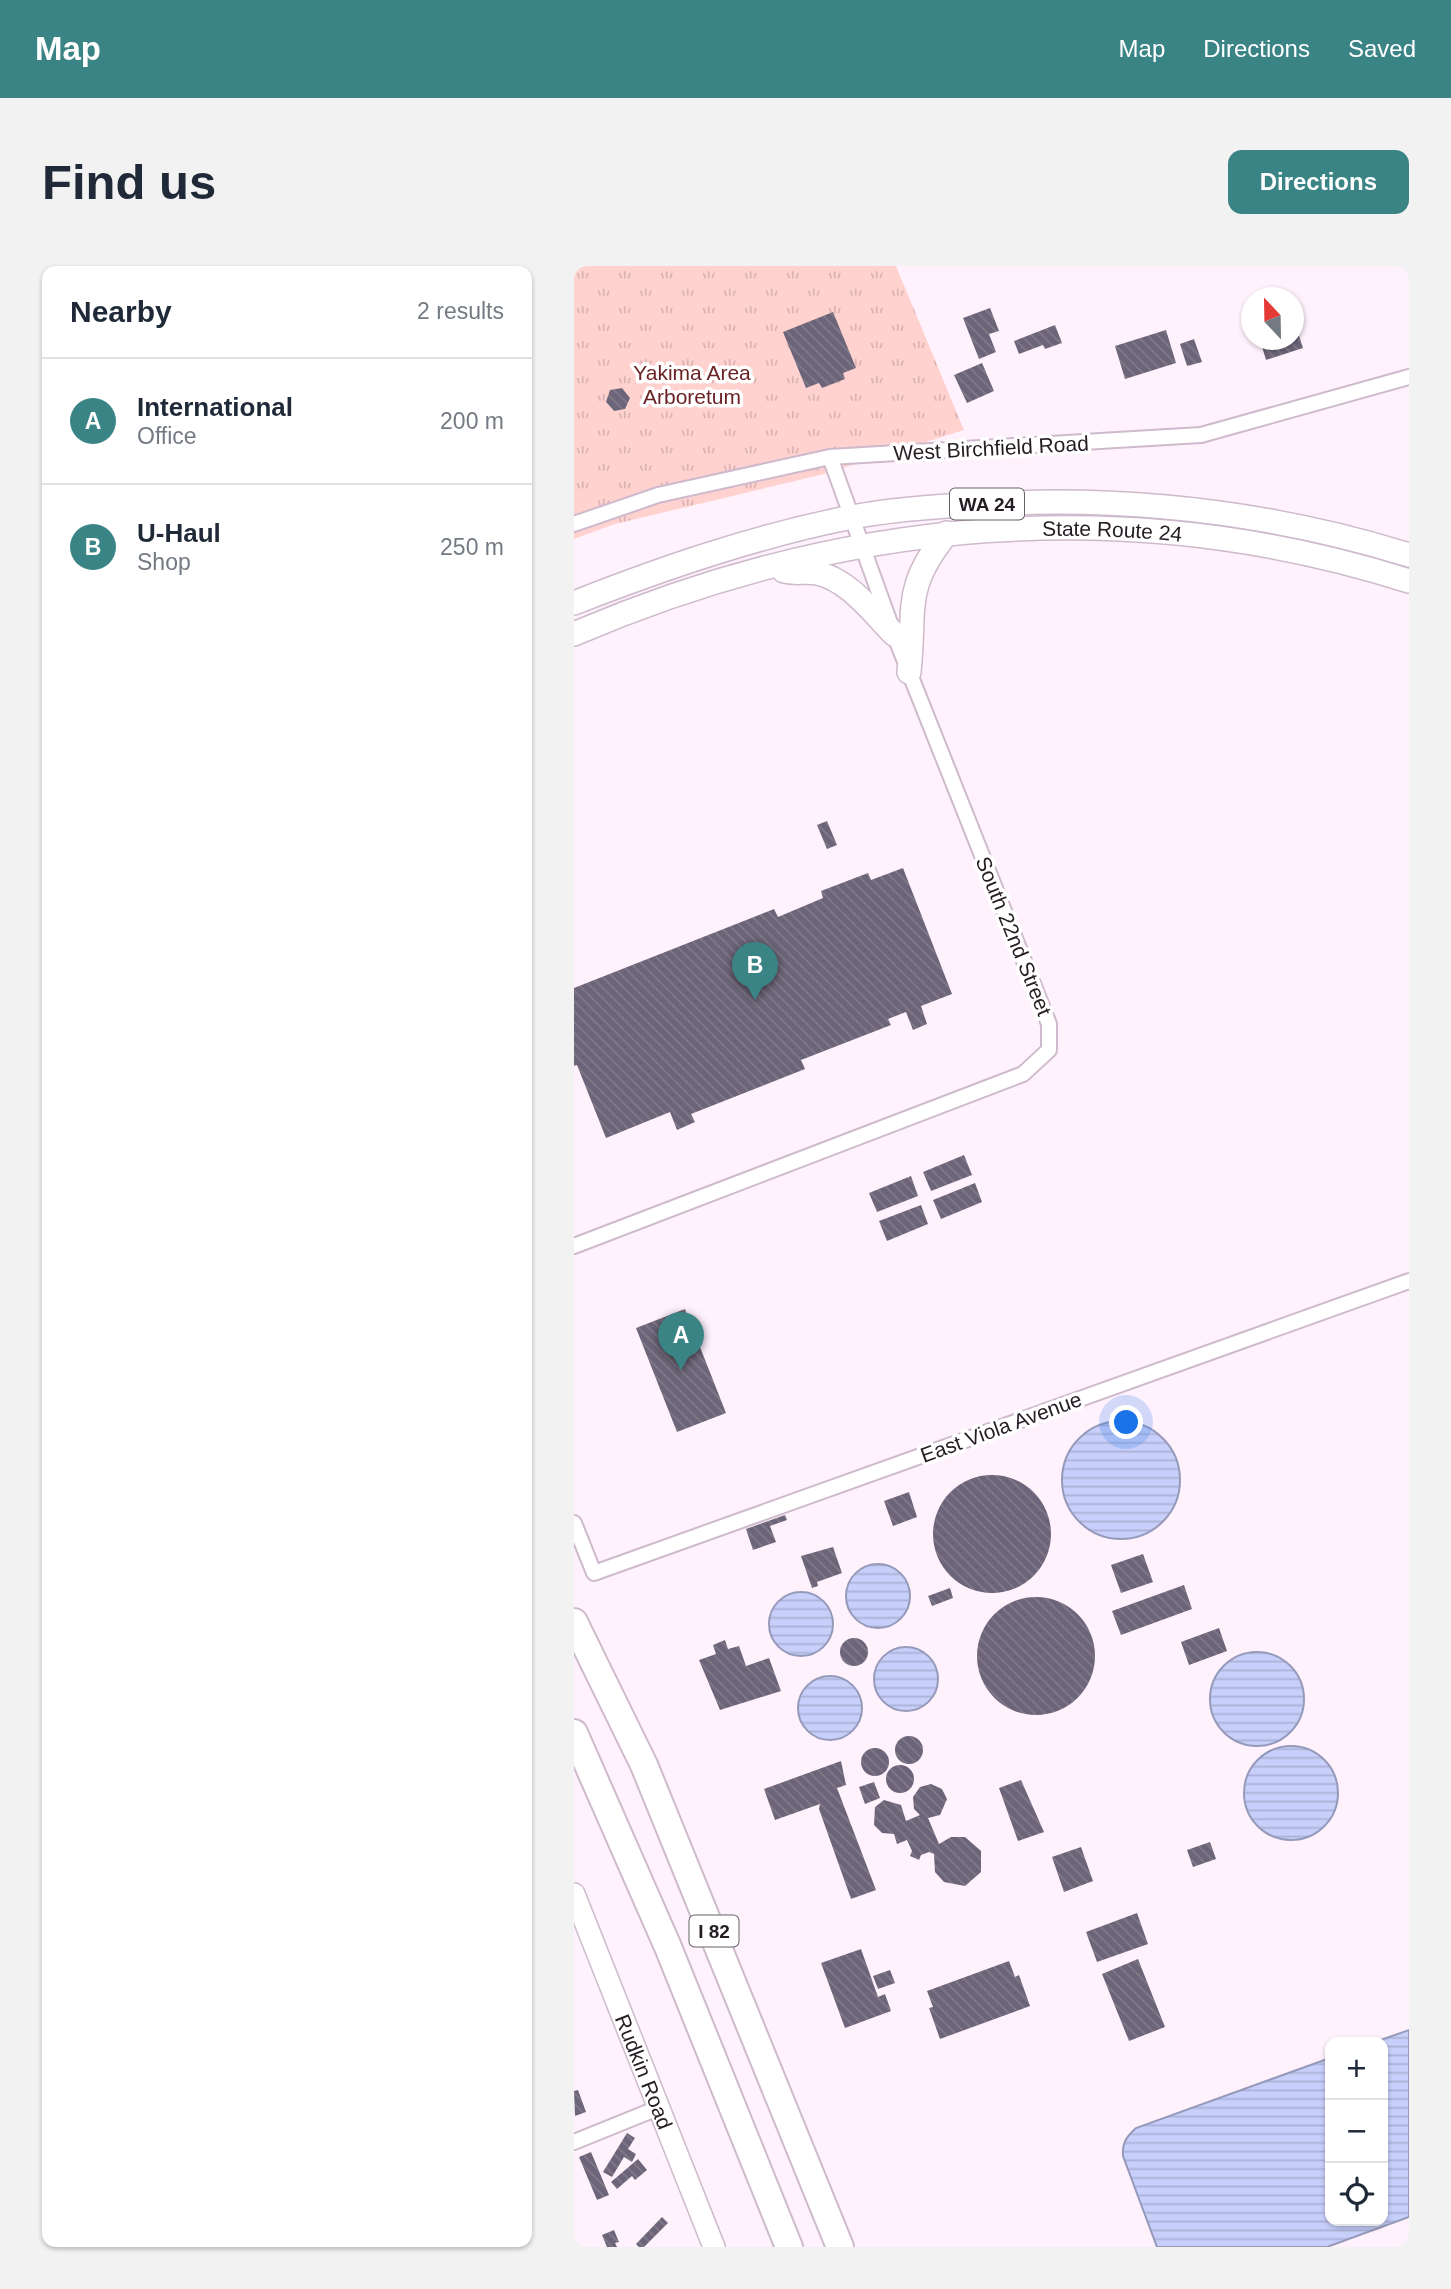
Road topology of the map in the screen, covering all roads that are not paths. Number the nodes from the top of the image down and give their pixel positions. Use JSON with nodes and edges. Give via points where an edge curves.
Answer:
{"nodes":[{"id":1,"x":1409,"y":377,"type":"edge"},
{"id":2,"x":830,"y":457,"type":"junction"},
{"id":3,"x":849,"y":517,"type":"junction"},
{"id":4,"x":574,"y":524,"type":"edge"},
{"id":5,"x":947,"y":533,"type":"junction"},
{"id":6,"x":860,"y":545,"type":"junction"},
{"id":7,"x":1409,"y":555,"type":"edge"},
{"id":8,"x":771,"y":568,"type":"junction"},
{"id":9,"x":1409,"y":581,"type":"edge"},
{"id":10,"x":574,"y":603,"type":"edge"},
{"id":11,"x":574,"y":634,"type":"edge"},
{"id":12,"x":894,"y":634,"type":"junction"},
{"id":13,"x":909,"y":672,"type":"junction"},
{"id":14,"x":574,"y":1246,"type":"edge"},
{"id":15,"x":1409,"y":1281,"type":"edge"},
{"id":16,"x":574,"y":1522,"type":"edge"},
{"id":17,"x":574,"y":1622,"type":"edge"},
{"id":18,"x":574,"y":1733,"type":"edge"},
{"id":19,"x":574,"y":1766,"type":"edge"},
{"id":20,"x":574,"y":1894,"type":"edge"},
{"id":21,"x":668,"y":1947,"type":"junction"},
{"id":22,"x":658,"y":2108,"type":"junction"},
{"id":23,"x":574,"y":2142,"type":"edge"},
{"id":24,"x":714,"y":2247,"type":"edge"},
{"id":25,"x":789,"y":2247,"type":"edge"},
{"id":26,"x":840,"y":2247,"type":"edge"}],
"edges":[{"from":1,"to":2,"type":"street","name":"West Birchfield Road","via":[[1201,435]]},
{"from":2,"to":3,"type":"street","name":"South 22nd Street"},
{"from":2,"to":4,"type":"street","name":"West Birchfield Road","via":[[658,495]]},
{"from":3,"to":6,"type":"street","name":"South 22nd Street"},
{"from":3,"to":7,"type":"main road","name":"State Route 24","number":"WA 24","via":[[937,506],[1140,502],[1305,526]]},
{"from":3,"to":10,"type":"main road","name":"State Route 24","number":"WA 24","via":[[706,554]]},
{"from":5,"to":6,"type":"main road","name":"State Route 24","number":"WA 24"},
{"from":5,"to":9,"type":"main road","name":"State Route 24","number":"WA 24","via":[[1105,526],[1223,536],[1295,549]]},
{"from":5,"to":13,"type":"main road","via":[[918,574],[912,597]]},
{"from":6,"to":8,"type":"main road","name":"State Route 24","number":"WA 24"},
{"from":6,"to":12,"type":"street","name":"South 22nd Street"},
{"from":8,"to":11,"type":"main road","name":"State Route 24","number":"WA 24","via":[[690,591]]},
{"from":8,"to":12,"type":"main road","via":[[835,579]]},
{"from":12,"to":13,"type":"street","name":"South 22nd Street"},
{"from":13,"to":14,"type":"street","name":"South 22nd Street","via":[[1049,1024],[1049,1050],[1023,1074]]},
{"from":15,"to":16,"type":"street","name":"East Viola Avenue","via":[[594,1573]]},
{"from":17,"to":26,"type":"highway","number":"I 82","via":[[644,1765]]},
{"from":18,"to":21,"type":"highway","number":"I 82"},
{"from":19,"to":21,"type":"highway","via":[[617,1858]]},
{"from":20,"to":22,"type":"street","name":"Rudkin Road"},
{"from":21,"to":25,"type":"highway","number":"I 82"},
{"from":22,"to":23,"type":"street"},
{"from":22,"to":24,"type":"street","name":"Rudkin Road"}]}
